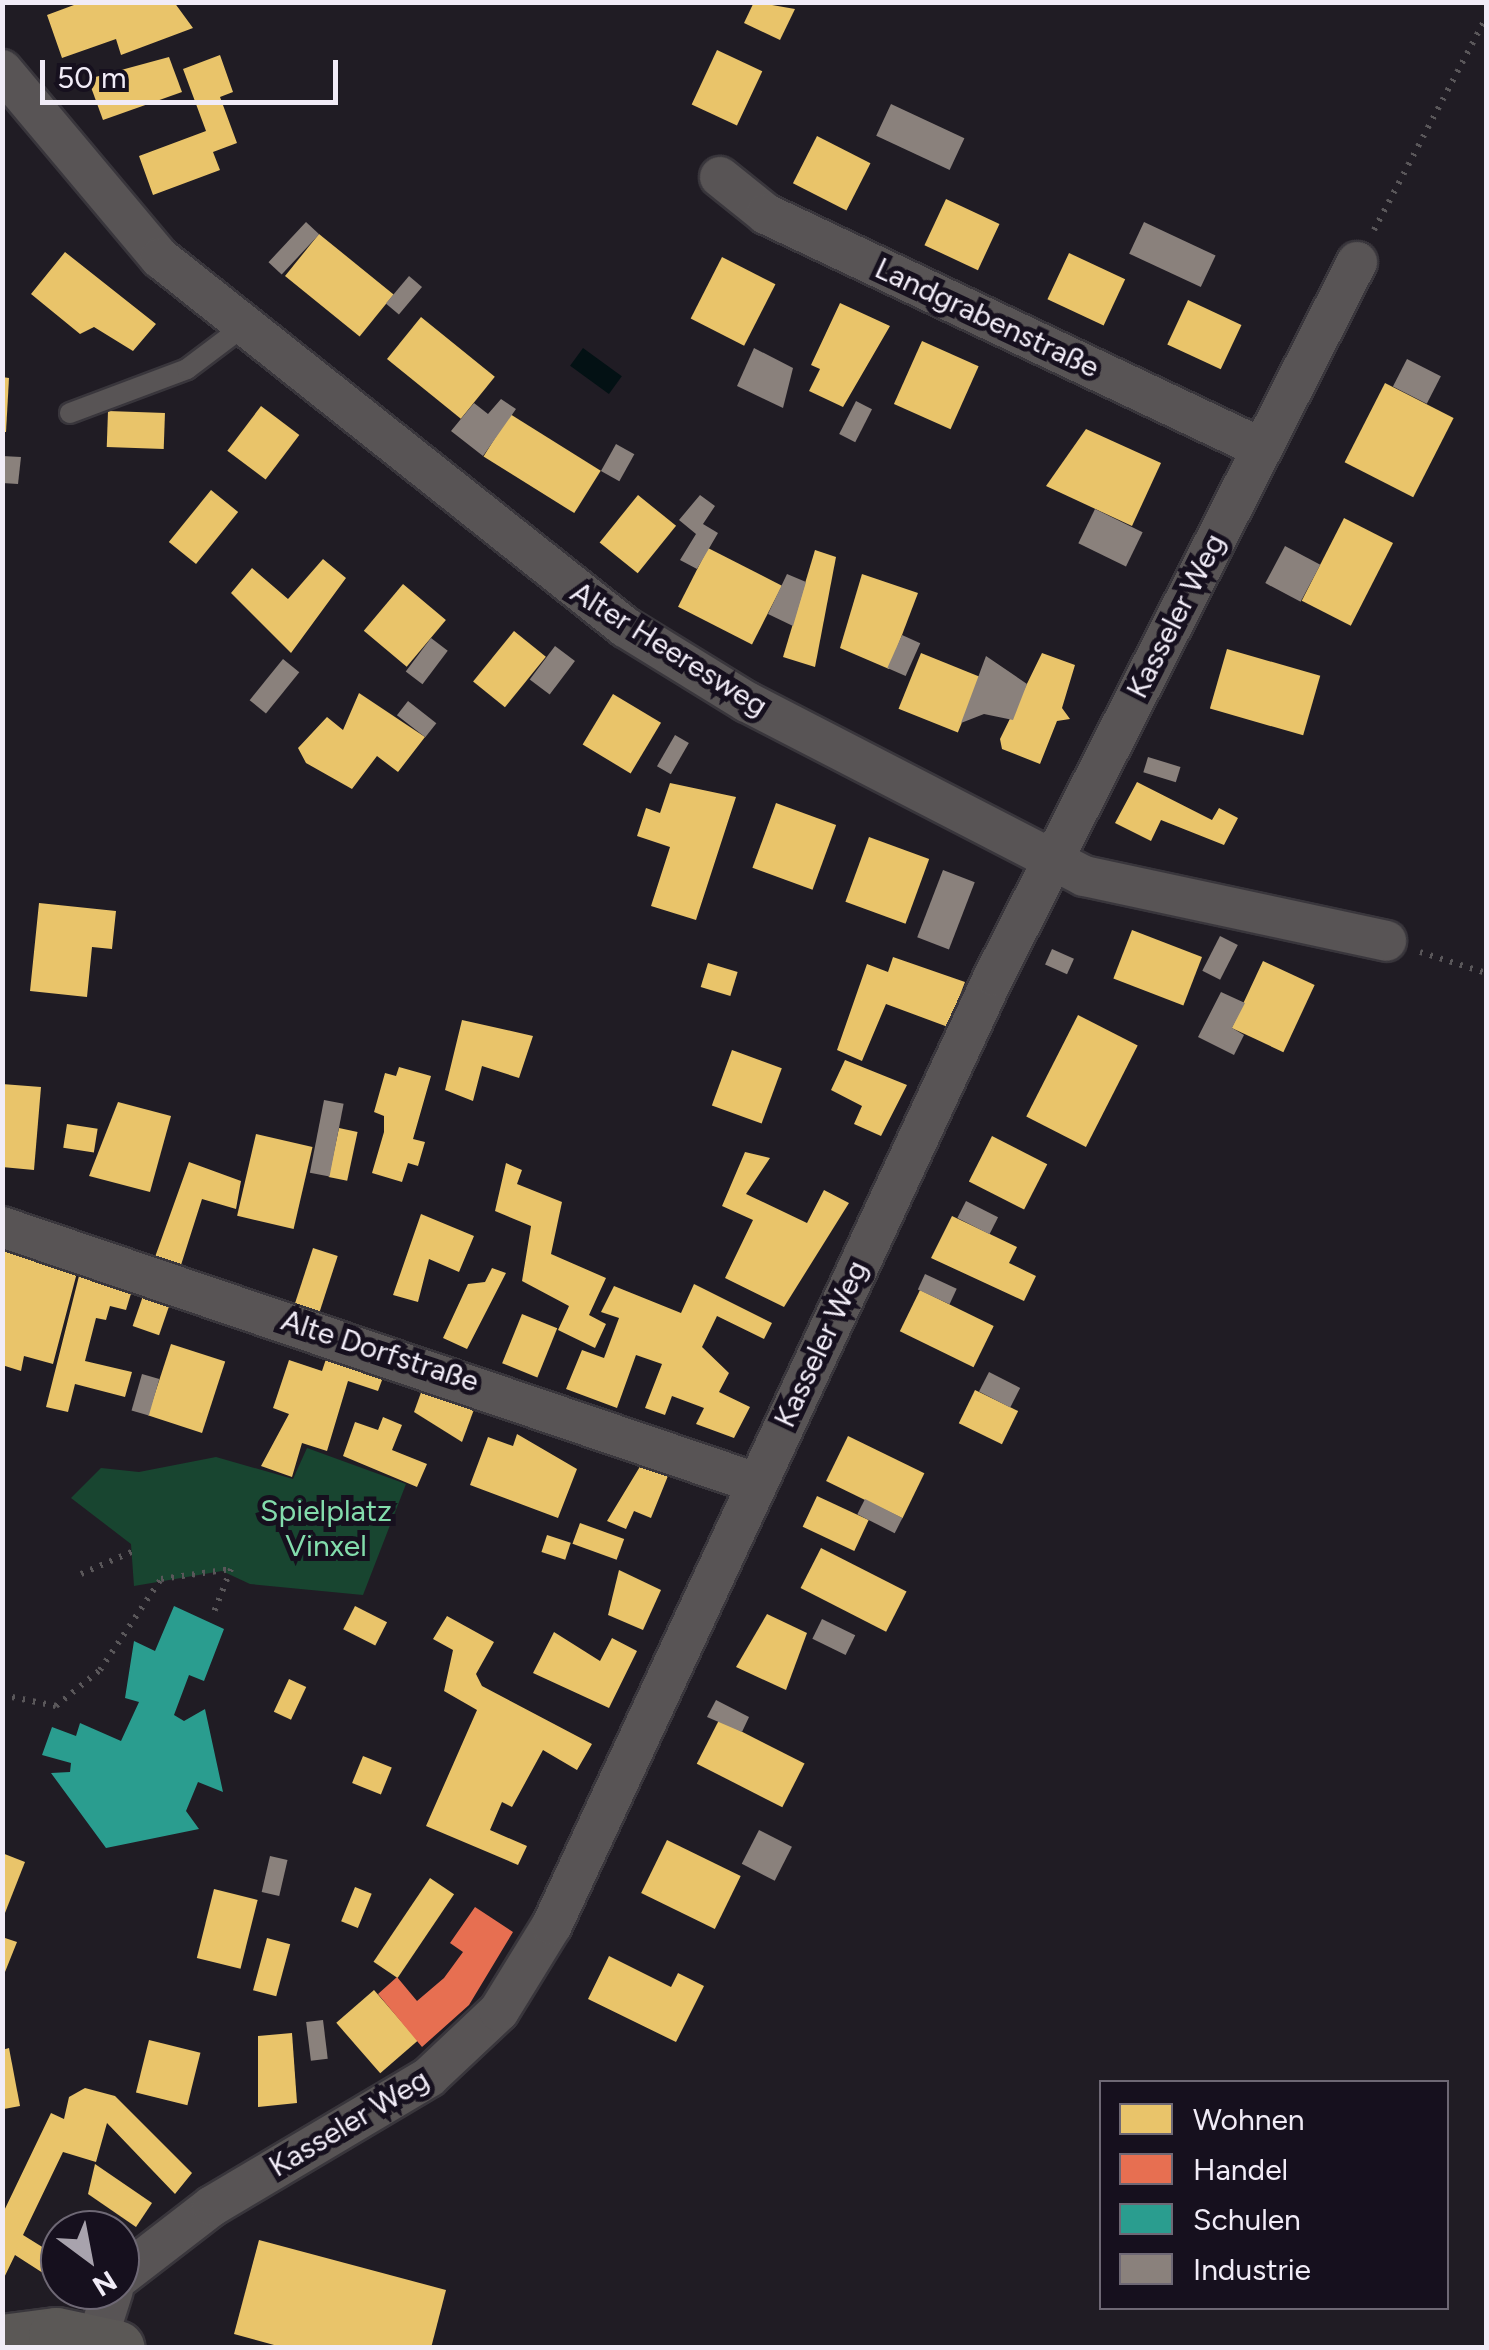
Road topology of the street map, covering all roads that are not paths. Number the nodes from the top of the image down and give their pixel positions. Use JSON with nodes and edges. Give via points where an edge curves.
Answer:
{"nodes":[{"id":1,"x":2,"y":70,"type":"edge"},
{"id":2,"x":720,"y":177,"type":"dead end"},
{"id":3,"x":1357,"y":262,"type":"road end"},
{"id":4,"x":244,"y":326,"type":"junction"},
{"id":5,"x":70,"y":413,"type":"dead end"},
{"id":6,"x":1261,"y":448,"type":"junction"},
{"id":7,"x":1054,"y":857,"type":"junction"},
{"id":8,"x":1386,"y":941,"type":"road end"},
{"id":9,"x":2,"y":1227,"type":"edge"},
{"id":10,"x":756,"y":1483,"type":"junction"},
{"id":11,"x":140,"y":2262,"type":"edge"},
{"id":12,"x":109,"y":2326,"type":"edge"},
{"id":13,"x":2,"y":2342,"type":"edge"}],
"edges":[{"from":1,"to":4,"type":"street","name":"Alter Heeresweg","via":[[160,258]]},
{"from":2,"to":6,"type":"street","name":"Landgrabenstraße","via":[[766,214]]},
{"from":3,"to":6,"type":"street","name":"Kasseler Weg"},
{"from":4,"to":5,"type":"lane","via":[[200,363]]},
{"from":4,"to":7,"type":"street","name":"Alter Heeresweg","via":[[626,627],[747,702]]},
{"from":6,"to":7,"type":"street","name":"Kasseler Weg"},
{"from":7,"to":8,"type":"street","name":"Alter Heeresweg","via":[[1084,876]]},
{"from":7,"to":10,"type":"street","name":"Kasseler Weg"},
{"from":9,"to":10,"type":"street","name":"Alte Dorfstraße"},
{"from":10,"to":11,"type":"street","name":"Kasseler Weg","via":[[552,1925],[499,2011],[429,2077],[212,2206]]},
{"from":12,"to":13,"type":"street"}]}
